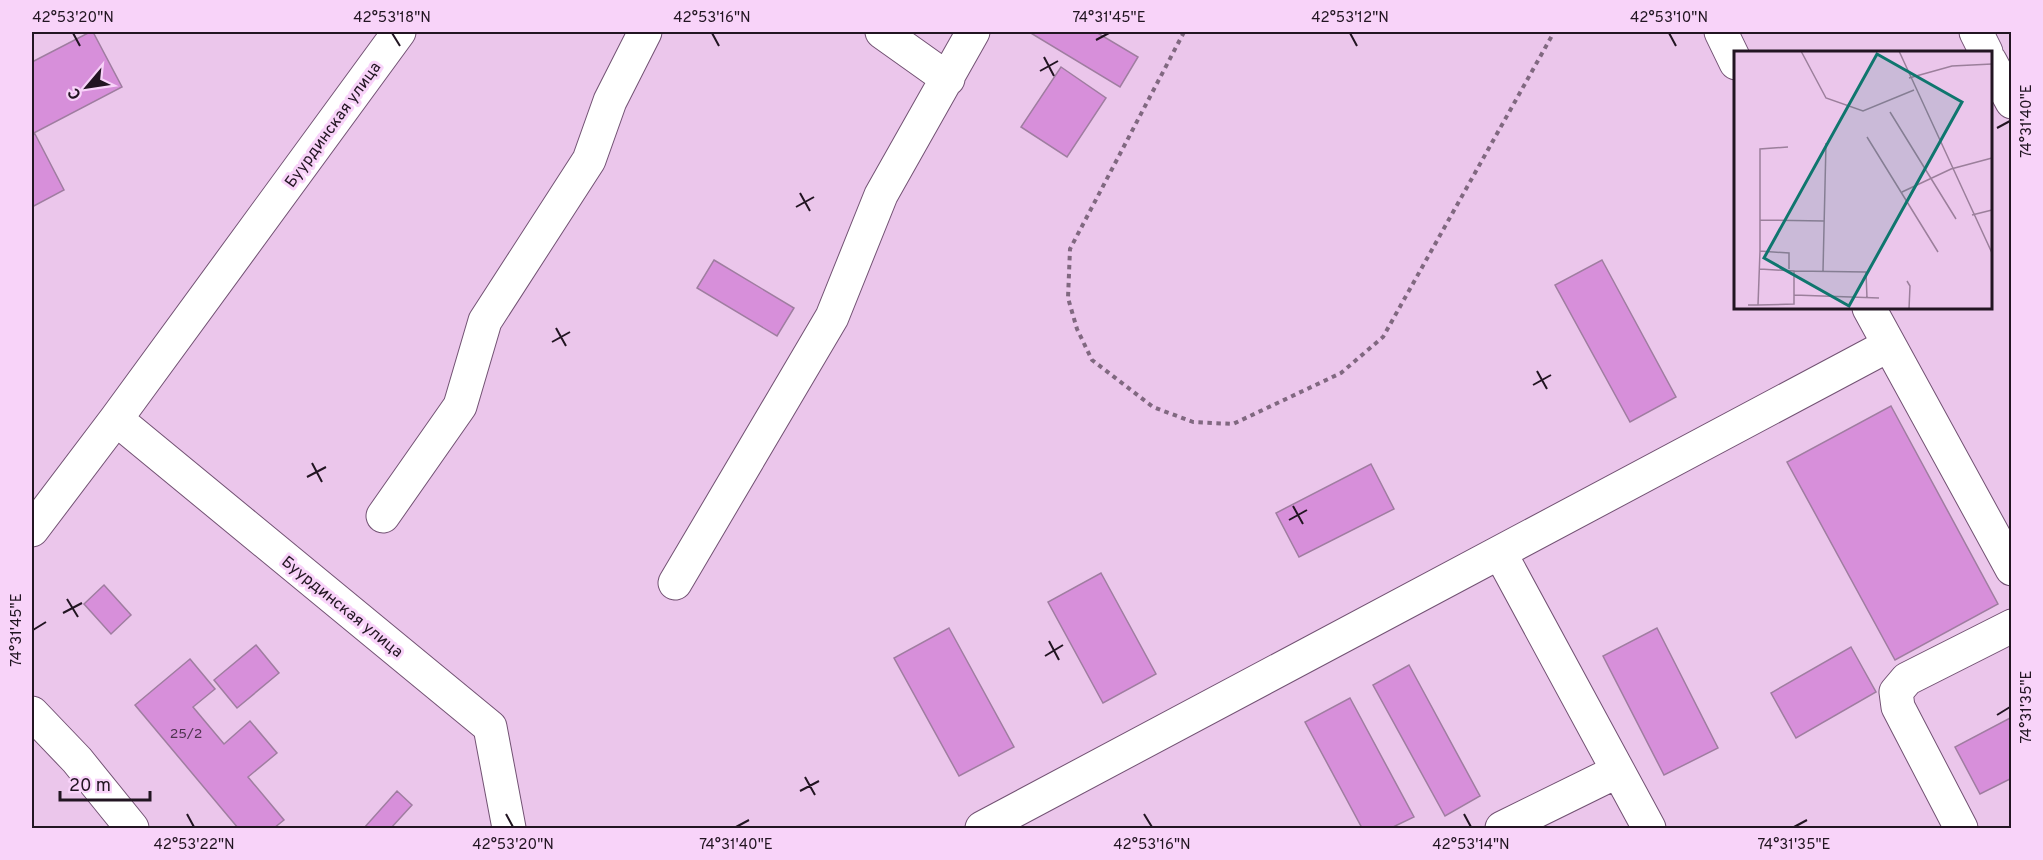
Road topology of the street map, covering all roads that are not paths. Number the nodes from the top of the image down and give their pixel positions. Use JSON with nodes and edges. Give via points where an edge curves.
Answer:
{"nodes":[{"id":1,"x":399,"y":32,"type":"edge"},
{"id":2,"x":645,"y":32,"type":"edge"},
{"id":3,"x":882,"y":32,"type":"edge"},
{"id":4,"x":973,"y":32,"type":"edge"},
{"id":5,"x":1720,"y":32,"type":"edge"},
{"id":6,"x":1976,"y":32,"type":"edge"},
{"id":7,"x":1986,"y":51,"type":"edge"},
{"id":8,"x":1734,"y":59,"type":"edge"},
{"id":9,"x":1992,"y":65,"type":"edge"},
{"id":10,"x":948,"y":79,"type":"junction"},
{"id":11,"x":2012,"y":102,"type":"edge"},
{"id":12,"x":1870,"y":309,"type":"edge"},
{"id":13,"x":1889,"y":345,"type":"junction"},
{"id":14,"x":116,"y":419,"type":"junction"},
{"id":15,"x":36,"y":513,"type":"edge"},
{"id":16,"x":383,"y":516,"type":"dead end"},
{"id":17,"x":1500,"y":553,"type":"junction"},
{"id":18,"x":2012,"y":568,"type":"edge"},
{"id":19,"x":675,"y":583,"type":"dead end"},
{"id":20,"x":2012,"y":626,"type":"edge"},
{"id":21,"x":32,"y":713,"type":"edge"},
{"id":22,"x":1618,"y":771,"type":"junction"},
{"id":23,"x":132,"y":828,"type":"edge"},
{"id":24,"x":509,"y":828,"type":"edge"},
{"id":25,"x":982,"y":828,"type":"edge"},
{"id":26,"x":1502,"y":828,"type":"edge"},
{"id":27,"x":1649,"y":828,"type":"edge"},
{"id":28,"x":1961,"y":828,"type":"edge"}],
"edges":[{"from":1,"to":14,"type":"street","name":"Буурдинская улица"},
{"from":2,"to":16,"type":"street","via":[[610,101],[589,160],[485,321],[460,406]]},
{"from":3,"to":10,"type":"street"},
{"from":4,"to":10,"type":"street"},
{"from":5,"to":8,"type":"street"},
{"from":6,"to":7,"type":"street"},
{"from":9,"to":11,"type":"street"},
{"from":10,"to":19,"type":"street","via":[[881,195],[832,317]]},
{"from":12,"to":13,"type":"street"},
{"from":13,"to":17,"type":"street"},
{"from":13,"to":18,"type":"street"},
{"from":14,"to":15,"type":"street","name":"Буурдинская улица"},
{"from":14,"to":24,"type":"street","name":"Буурдинская улица","via":[[490,727]]},
{"from":17,"to":22,"type":"street"},
{"from":17,"to":25,"type":"street"},
{"from":20,"to":28,"type":"street","via":[[1907,679],[1896,692],[1898,707]]},
{"from":21,"to":23,"type":"street","via":[[77,760]]},
{"from":22,"to":26,"type":"street"},
{"from":22,"to":27,"type":"street"}]}
